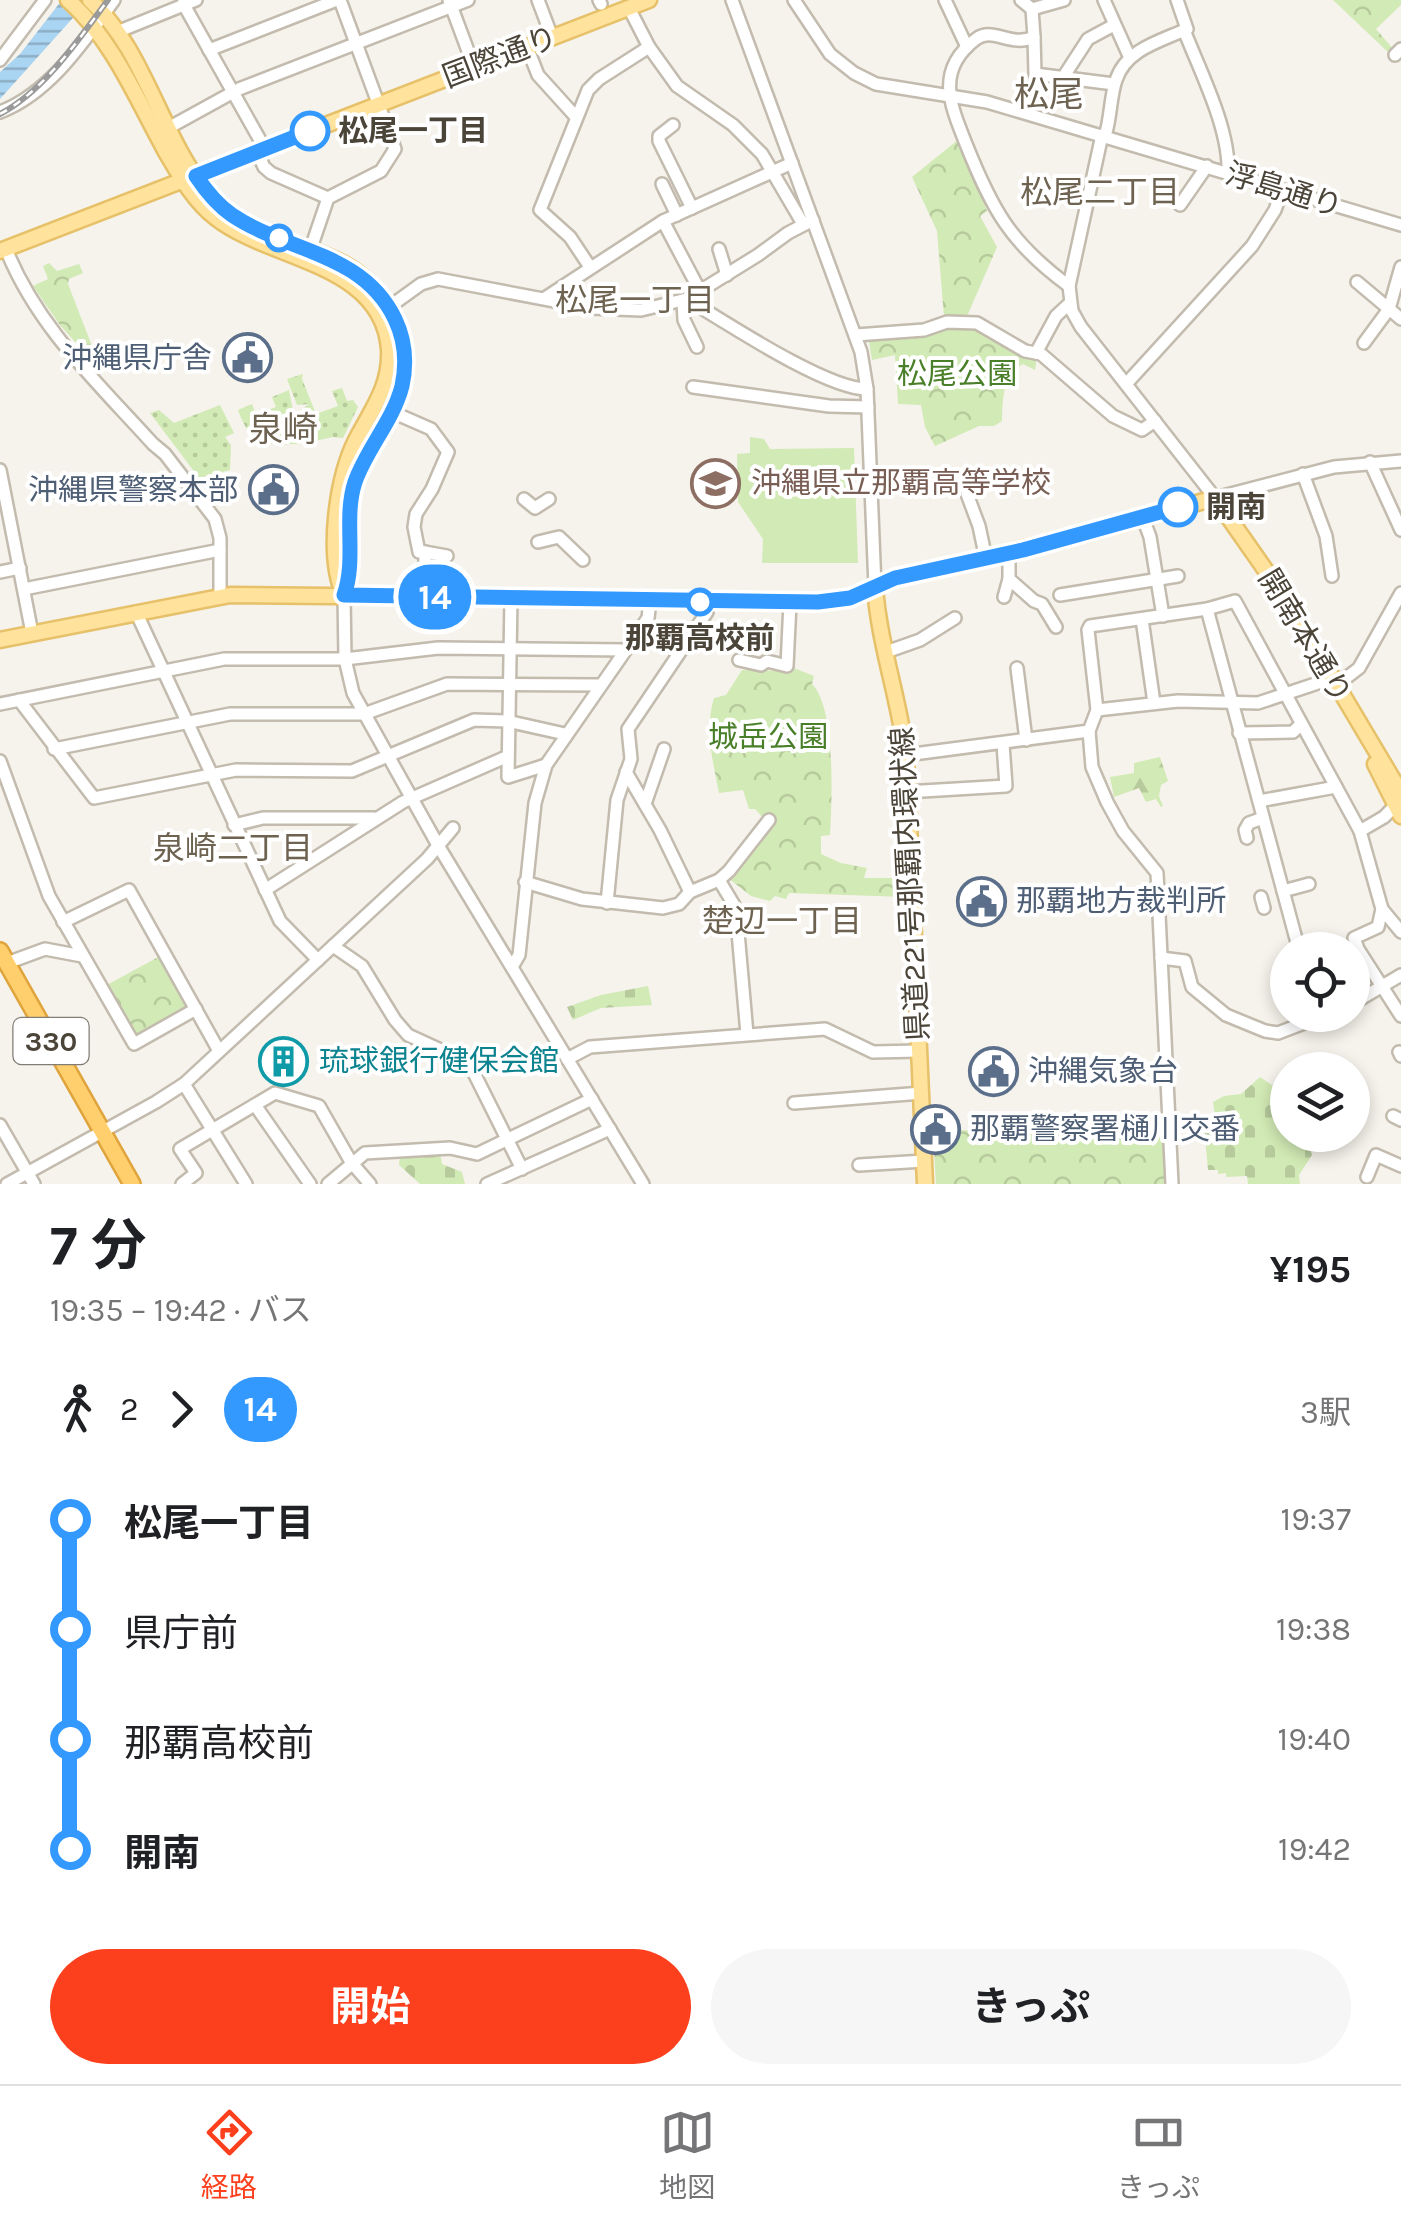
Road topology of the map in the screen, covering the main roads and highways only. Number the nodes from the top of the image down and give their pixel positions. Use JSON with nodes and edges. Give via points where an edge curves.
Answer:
{"nodes":[{"id":1,"x":68,"y":0,"type":"edge"},
{"id":2,"x":649,"y":0,"type":"edge"},
{"id":3,"x":93,"y":11,"type":"edge"},
{"id":4,"x":190,"y":178,"type":"junction"},
{"id":5,"x":3,"y":250,"type":"edge"},
{"id":6,"x":384,"y":312,"type":"junction"},
{"id":7,"x":875,"y":587,"type":"junction"},
{"id":8,"x":344,"y":595,"type":"junction"},
{"id":9,"x":0,"y":640,"type":"edge"},
{"id":10,"x":1400,"y":804,"type":"edge"},
{"id":11,"x":4,"y":957,"type":"edge"},
{"id":12,"x":132,"y":1184,"type":"edge"},
{"id":13,"x":926,"y":1184,"type":"edge"}],
"edges":[{"from":1,"to":3,"type":"main road"},
{"from":2,"to":4,"type":"main road","name":"国際通り"},
{"from":3,"to":4,"type":"main road"},
{"from":3,"to":4,"type":"main road","via":[[117,32]]},
{"from":4,"to":5,"type":"main road","name":"国際通り"},
{"from":4,"to":6,"type":"main road","via":[[234,216],[359,273]]},
{"from":4,"to":6,"type":"main road","via":[[200,204],[218,220],[343,278]]},
{"from":6,"to":8,"type":"main road","via":[[386,384],[348,457],[338,503],[337,579]]},
{"from":6,"to":8,"type":"main road","via":[[400,333],[401,391],[354,488]]},
{"from":7,"to":8,"type":"main road","via":[[850,598],[790,603]]},
{"from":7,"to":10,"type":"main road","name":"開南本通り","via":[[1216,498],[1285,598]]},
{"from":7,"to":13,"type":"main road","name":"県道221号那覇内環状線","via":[[906,754]]},
{"from":8,"to":9,"type":"main road","via":[[220,596]]},
{"from":11,"to":12,"type":"highway","number":"330"}]}
